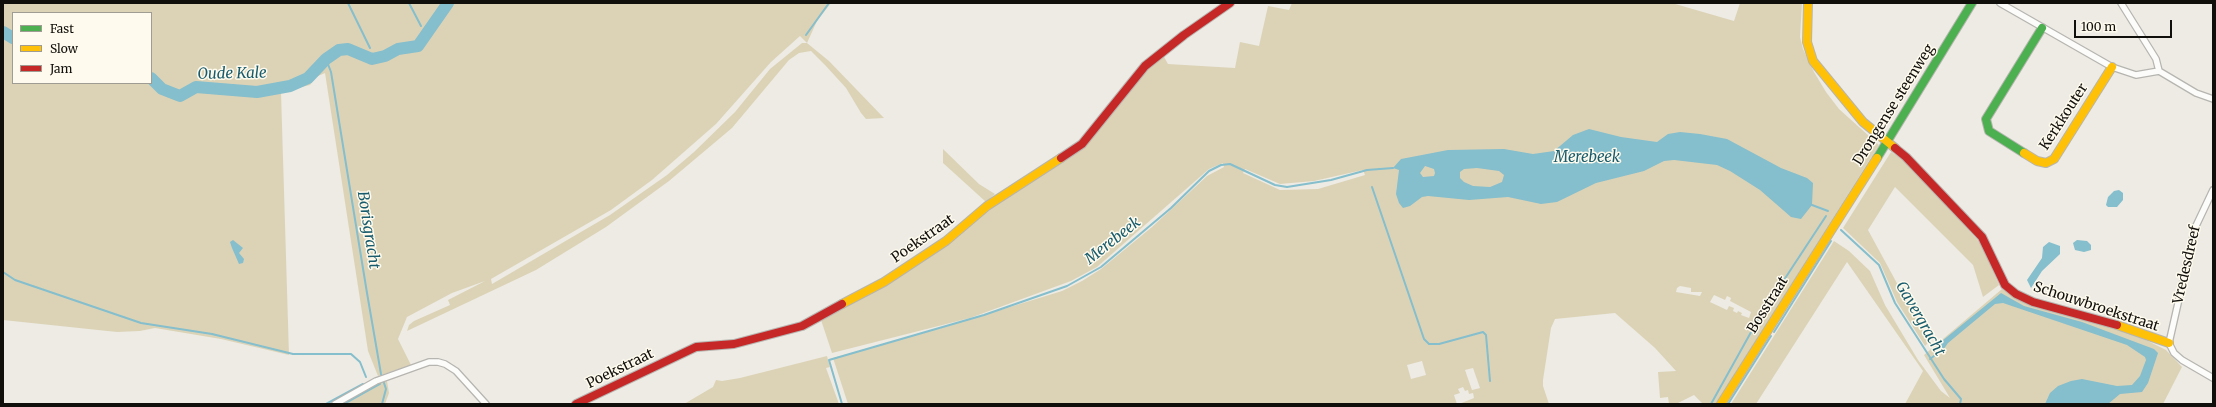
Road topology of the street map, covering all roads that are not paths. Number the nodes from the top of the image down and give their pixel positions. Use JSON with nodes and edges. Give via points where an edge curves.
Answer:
{"nodes":[{"id":1,"x":1230,"y":3,"type":"edge"},
{"id":2,"x":1808,"y":3,"type":"edge"},
{"id":3,"x":1972,"y":3,"type":"edge"},
{"id":4,"x":2000,"y":3,"type":"edge"},
{"id":5,"x":2120,"y":3,"type":"edge"},
{"id":6,"x":2042,"y":28,"type":"junction"},
{"id":7,"x":2112,"y":67,"type":"junction"},
{"id":8,"x":2159,"y":71,"type":"junction"},
{"id":9,"x":2213,"y":99,"type":"edge"},
{"id":10,"x":1887,"y":142,"type":"junction"},
{"id":11,"x":2213,"y":190,"type":"edge"},
{"id":12,"x":1837,"y":219,"type":"joint"},
{"id":13,"x":2168,"y":343,"type":"junction"},
{"id":14,"x":2213,"y":378,"type":"edge"},
{"id":15,"x":335,"y":404,"type":"edge"},
{"id":16,"x":486,"y":404,"type":"edge"},
{"id":17,"x":576,"y":404,"type":"edge"},
{"id":18,"x":1721,"y":404,"type":"edge"}],
"edges":[{"from":1,"to":17,"type":"street","name":"Poekstraat","via":[[1178,39],[1145,66],[1082,144],[987,206],[946,241],[884,282],[802,326],[734,344],[696,348]]},
{"from":2,"to":10,"type":"street","name":"Schouwbroekstraat","via":[[1806,33],[1813,61],[1863,122]]},
{"from":3,"to":10,"type":"street","name":"Drongense steenweg"},
{"from":4,"to":6,"type":"street"},
{"from":5,"to":8,"type":"street","via":[[2156,59]]},
{"from":6,"to":7,"type":"street"},
{"from":6,"to":7,"type":"street","name":"Kerkkouter","via":[[1986,119],[1989,131],[2036,161],[2046,163],[2054,159]]},
{"from":7,"to":8,"type":"street","via":[[2136,75]]},
{"from":8,"to":9,"type":"street","via":[[2196,93]]},
{"from":10,"to":12,"type":"street","name":"Drongense steenweg"},
{"from":10,"to":13,"type":"street","name":"Schouwbroekstraat","via":[[1906,157],[1982,237],[2000,276],[2009,288],[2033,302],[2105,321]]},
{"from":11,"to":13,"type":"street","name":"Vredesdreef","via":[[2195,228]]},
{"from":12,"to":18,"type":"street","name":"Bosstraat"},
{"from":13,"to":14,"type":"street","name":"Schouwbroekstraat","via":[[2182,360]]},
{"from":15,"to":16,"type":"street","via":[[381,379],[429,362],[438,362],[456,371]]}]}
